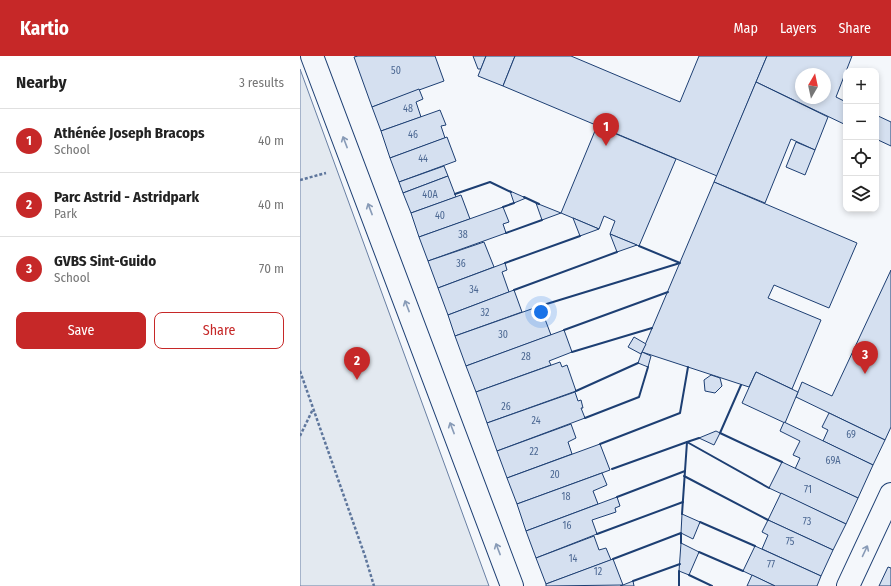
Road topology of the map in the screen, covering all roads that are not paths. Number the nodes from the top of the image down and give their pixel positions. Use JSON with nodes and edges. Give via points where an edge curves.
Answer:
{"nodes":[{"id":1,"x":312,"y":56,"type":"edge"},
{"id":2,"x":891,"y":494,"type":"edge"},
{"id":3,"x":512,"y":586,"type":"edge"},
{"id":4,"x":848,"y":586,"type":"edge"}],
"edges":[{"from":3,"to":1,"type":"street","one_way":true},
{"from":4,"to":2,"type":"street","one_way":true}]}
